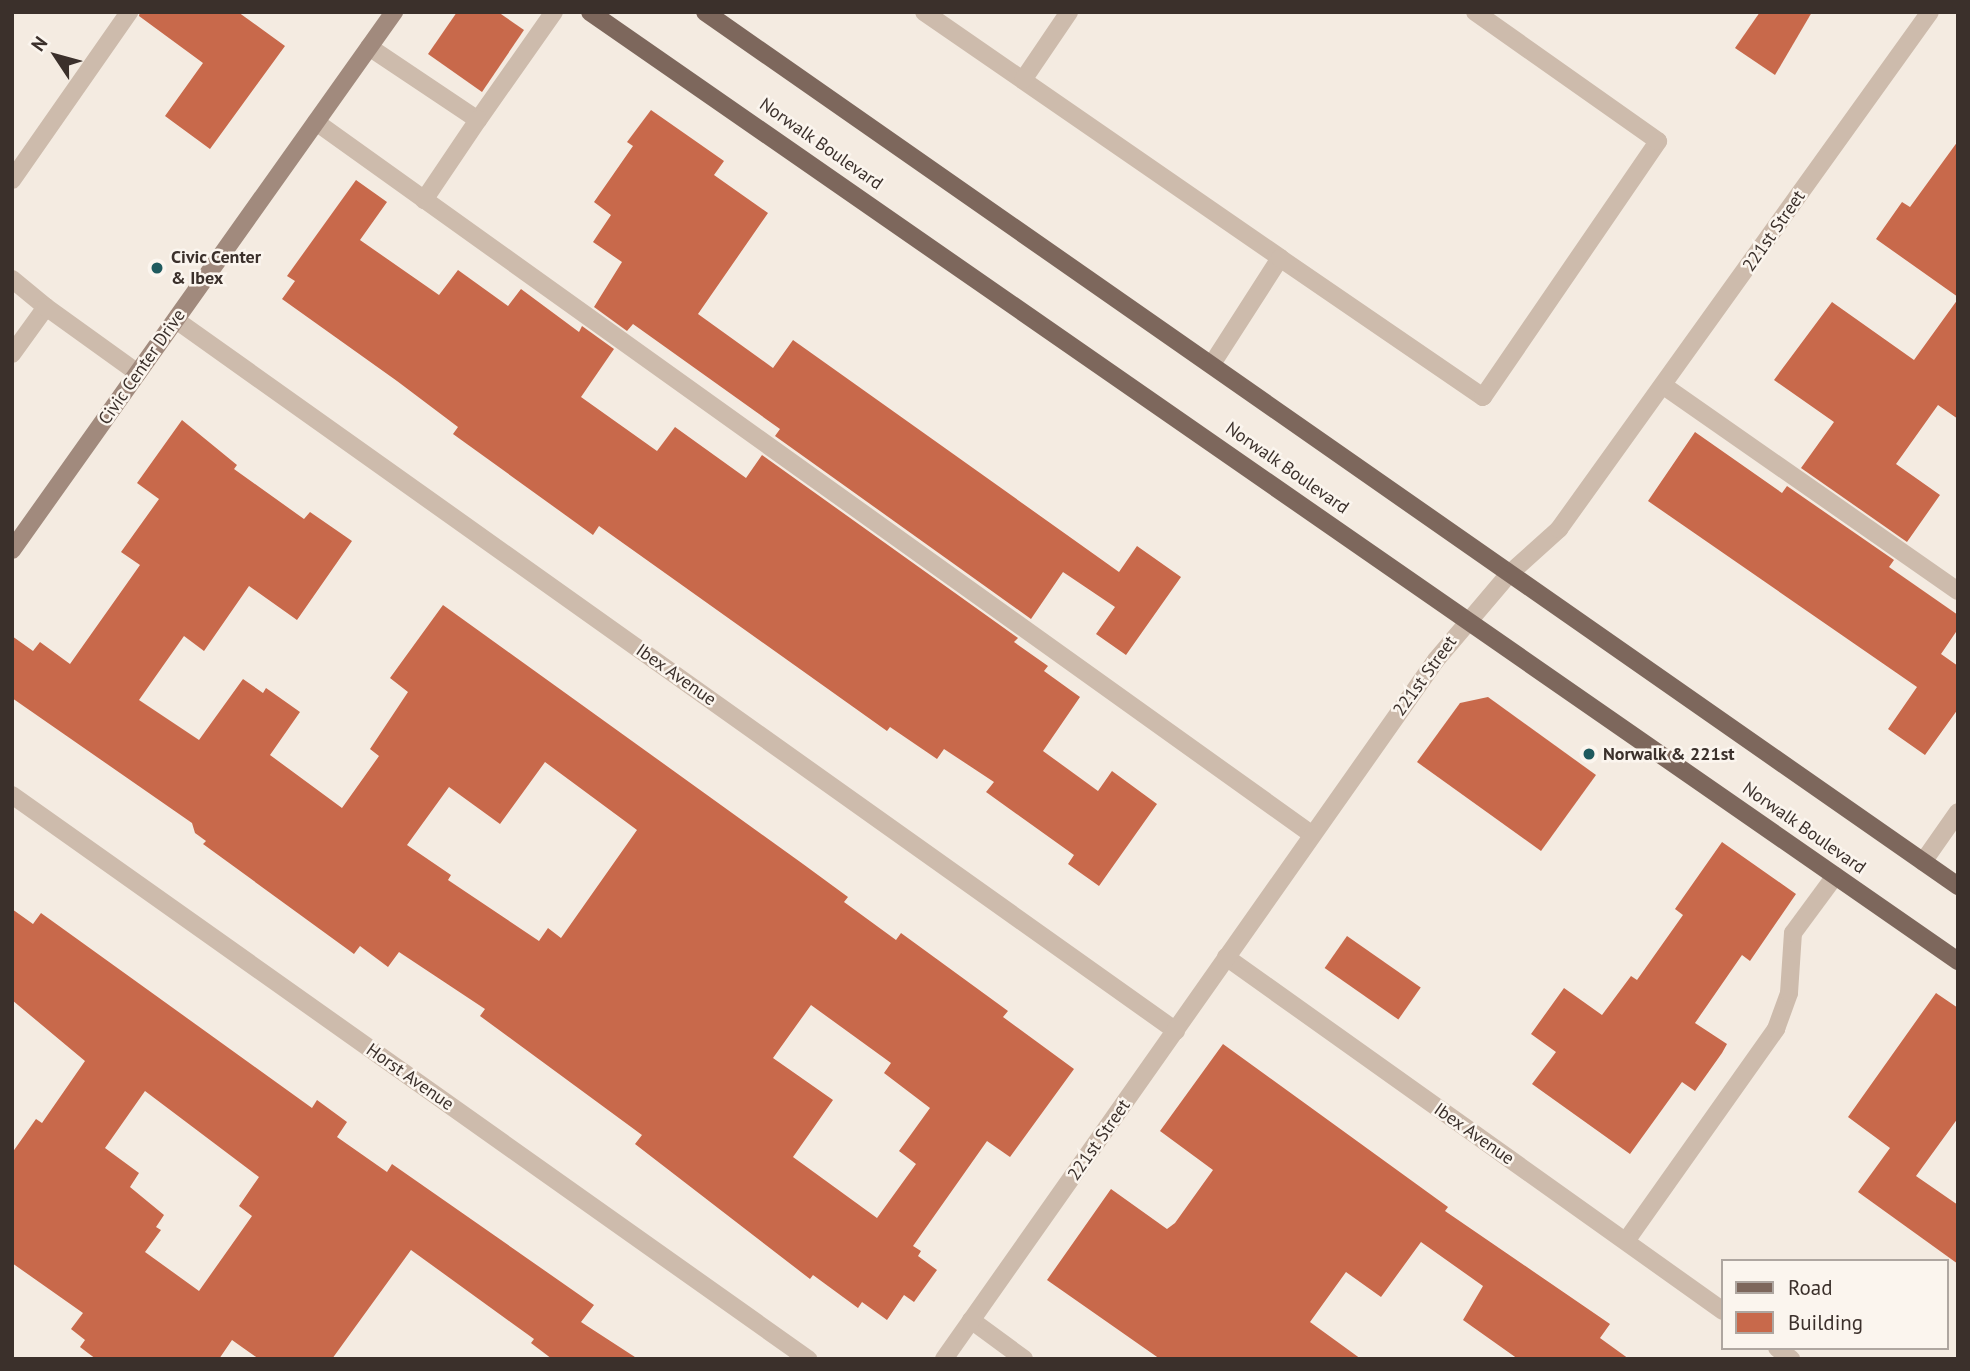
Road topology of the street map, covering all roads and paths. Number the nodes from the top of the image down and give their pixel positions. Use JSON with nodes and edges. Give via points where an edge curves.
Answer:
{"nodes":[{"id":1,"x":129,"y":12,"type":"edge"},
{"id":2,"x":394,"y":12,"type":"edge"},
{"id":3,"x":554,"y":12,"type":"edge"},
{"id":4,"x":590,"y":12,"type":"edge"},
{"id":5,"x":705,"y":12,"type":"edge"},
{"id":6,"x":924,"y":12,"type":"edge"},
{"id":7,"x":1069,"y":12,"type":"edge"},
{"id":8,"x":1475,"y":12,"type":"edge"},
{"id":9,"x":1930,"y":12,"type":"edge"},
{"id":10,"x":369,"y":47,"type":"junction"},
{"id":11,"x":1023,"y":80,"type":"junction"},
{"id":12,"x":478,"y":120,"type":"junction"},
{"id":13,"x":316,"y":122,"type":"junction"},
{"id":14,"x":12,"y":180,"type":"edge"},
{"id":15,"x":424,"y":200,"type":"junction"},
{"id":16,"x":1280,"y":258,"type":"junction"},
{"id":17,"x":12,"y":279,"type":"edge"},
{"id":18,"x":46,"y":307,"type":"junction"},
{"id":19,"x":176,"y":320,"type":"junction"},
{"id":20,"x":12,"y":354,"type":"edge"},
{"id":21,"x":1212,"y":365,"type":"junction"},
{"id":22,"x":138,"y":373,"type":"junction"},
{"id":23,"x":1664,"y":386,"type":"junction"},
{"id":24,"x":12,"y":550,"type":"edge"},
{"id":25,"x":1508,"y":575,"type":"junction"},
{"id":26,"x":1958,"y":591,"type":"edge"},
{"id":27,"x":1466,"y":620,"type":"junction"},
{"id":28,"x":12,"y":795,"type":"edge"},
{"id":29,"x":1958,"y":812,"type":"edge"},
{"id":30,"x":1311,"y":833,"type":"junction"},
{"id":31,"x":1923,"y":862,"type":"junction"},
{"id":32,"x":1835,"y":876,"type":"junction"},
{"id":33,"x":1958,"y":886,"type":"edge"},
{"id":34,"x":1226,"y":957,"type":"junction"},
{"id":35,"x":1958,"y":961,"type":"edge"},
{"id":36,"x":1176,"y":1031,"type":"junction"},
{"id":37,"x":1626,"y":1241,"type":"junction"},
{"id":38,"x":1722,"y":1310,"type":"edge"},
{"id":39,"x":971,"y":1320,"type":"junction"},
{"id":40,"x":808,"y":1359,"type":"edge"},
{"id":41,"x":944,"y":1359,"type":"edge"},
{"id":42,"x":1024,"y":1359,"type":"edge"}],
"edges":[{"from":1,"to":14,"type":"street"},
{"from":2,"to":10,"type":"street","name":"Civic Center Drive"},
{"from":3,"to":12,"type":"street"},
{"from":4,"to":27,"type":"main road","name":"Norwalk Boulevard"},
{"from":5,"to":21,"type":"main road"},
{"from":6,"to":11,"type":"street"},
{"from":7,"to":11,"type":"street"},
{"from":8,"to":16,"type":"street","via":[[1658,141],[1483,397]]},
{"from":9,"to":23,"type":"street","name":"221st Street"},
{"from":10,"to":12,"type":"street"},
{"from":10,"to":13,"type":"street","name":"Civic Center Drive"},
{"from":11,"to":16,"type":"street"},
{"from":12,"to":15,"type":"street"},
{"from":13,"to":15,"type":"street"},
{"from":13,"to":19,"type":"street","name":"Civic Center Drive"},
{"from":15,"to":30,"type":"street"},
{"from":16,"to":21,"type":"street"},
{"from":17,"to":18,"type":"street"},
{"from":18,"to":20,"type":"street"},
{"from":18,"to":22,"type":"street"},
{"from":19,"to":22,"type":"street","name":"Civic Center Drive"},
{"from":19,"to":36,"type":"street","name":"Ibex Avenue"},
{"from":21,"to":25,"type":"main road"},
{"from":22,"to":24,"type":"street","name":"Civic Center Drive"},
{"from":23,"to":25,"type":"street","name":"221st Street","via":[[1550,540]]},
{"from":23,"to":26,"type":"street"},
{"from":25,"to":27,"type":"street","name":"221st Street"},
{"from":25,"to":31,"type":"main road"},
{"from":27,"to":30,"type":"street","name":"221st Street"},
{"from":27,"to":32,"type":"main road","name":"Norwalk Boulevard"},
{"from":28,"to":40,"type":"street","name":"Horst Avenue"},
{"from":29,"to":31,"type":"street"},
{"from":30,"to":34,"type":"street","name":"221st Street"},
{"from":31,"to":33,"type":"main road"},
{"from":32,"to":35,"type":"main road","name":"Norwalk Boulevard"},
{"from":32,"to":37,"type":"street","via":[[1793,933],[1789,993],[1776,1029]]},
{"from":34,"to":36,"type":"street","name":"221st Street"},
{"from":34,"to":37,"type":"street","name":"Ibex Avenue"},
{"from":36,"to":39,"type":"street","name":"221st Street"},
{"from":37,"to":38,"type":"street","name":"Ibex Avenue"},
{"from":39,"to":41,"type":"street","name":"221st Street"},
{"from":39,"to":42,"type":"street"}]}
